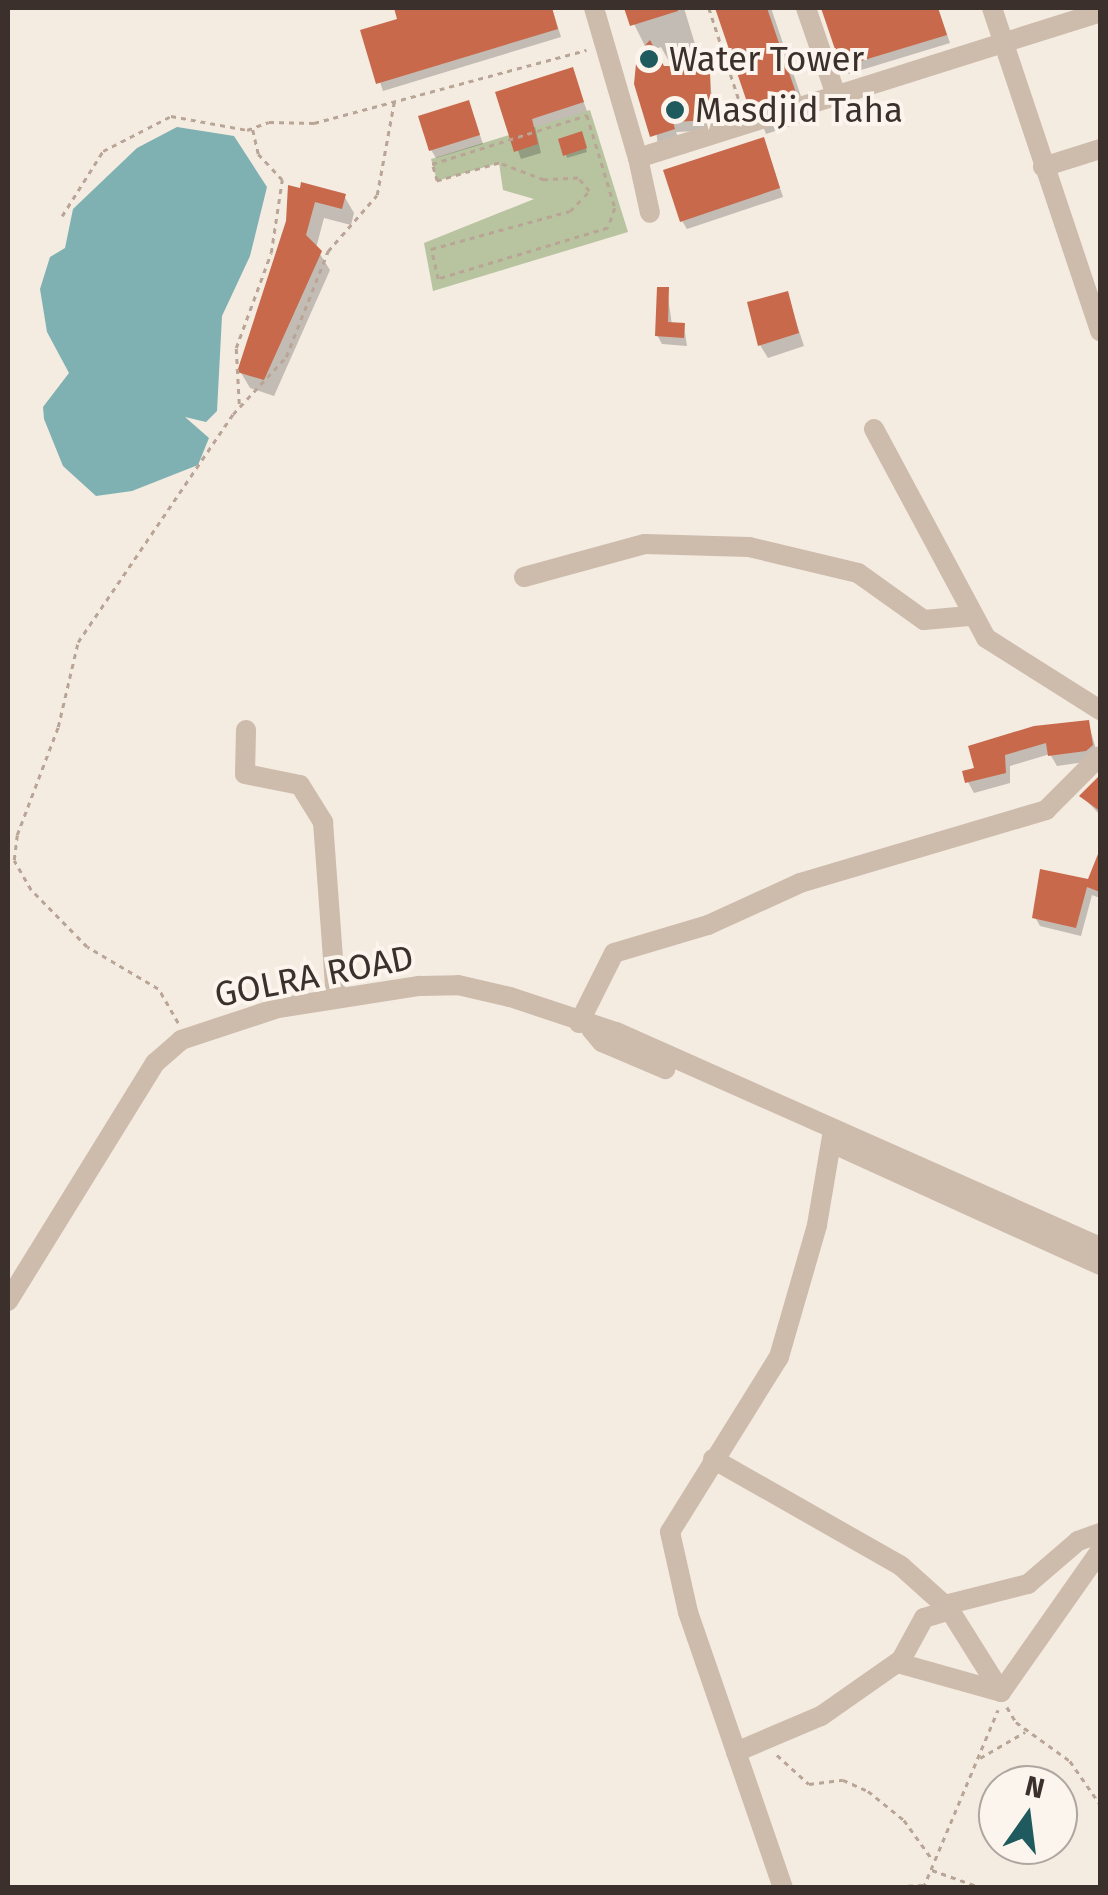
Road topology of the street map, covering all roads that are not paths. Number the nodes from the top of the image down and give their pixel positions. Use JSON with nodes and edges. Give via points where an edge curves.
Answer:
{"nodes":[{"id":1,"x":594,"y":8,"type":"edge"},
{"id":2,"x":806,"y":8,"type":"edge"},
{"id":3,"x":992,"y":8,"type":"edge"},
{"id":4,"x":1100,"y":12,"type":"edge"},
{"id":5,"x":1005,"y":44,"type":"junction"},
{"id":6,"x":836,"y":95,"type":"junction"},
{"id":7,"x":1100,"y":149,"type":"edge"},
{"id":8,"x":638,"y":158,"type":"junction"},
{"id":9,"x":1043,"y":166,"type":"junction"},
{"id":10,"x":650,"y":214,"type":"dead end"},
{"id":11,"x":1097,"y":308,"type":"edge"},
{"id":12,"x":1100,"y":332,"type":"edge"},
{"id":13,"x":874,"y":430,"type":"dead end"},
{"id":14,"x":524,"y":577,"type":"dead end"},
{"id":15,"x":969,"y":616,"type":"junction"},
{"id":16,"x":1100,"y":710,"type":"edge"},
{"id":17,"x":246,"y":730,"type":"dead end"},
{"id":18,"x":1100,"y":756,"type":"edge"},
{"id":19,"x":336,"y":999,"type":"junction"},
{"id":20,"x":584,"y":1025,"type":"junction"},
{"id":21,"x":832,"y":1136,"type":"junction"},
{"id":22,"x":1100,"y":1247,"type":"edge"},
{"id":23,"x":1100,"y":1265,"type":"edge"},
{"id":24,"x":8,"y":1301,"type":"edge"},
{"id":25,"x":713,"y":1460,"type":"junction"},
{"id":26,"x":1100,"y":1533,"type":"edge"},
{"id":27,"x":1100,"y":1551,"type":"edge"},
{"id":28,"x":947,"y":1608,"type":"junction"},
{"id":29,"x":898,"y":1662,"type":"junction"},
{"id":30,"x":1001,"y":1692,"type":"junction"},
{"id":31,"x":736,"y":1752,"type":"junction"},
{"id":32,"x":783,"y":1888,"type":"edge"}],
"edges":[{"from":1,"to":8,"type":"street"},
{"from":2,"to":6,"type":"street"},
{"from":3,"to":5,"type":"street"},
{"from":4,"to":5,"type":"street"},
{"from":5,"to":6,"type":"street"},
{"from":5,"to":9,"type":"street"},
{"from":6,"to":8,"type":"street"},
{"from":7,"to":9,"type":"street"},
{"from":8,"to":10,"type":"street"},
{"from":9,"to":11,"type":"street"},
{"from":11,"to":12,"type":"street"},
{"from":13,"to":15,"type":"street","via":[[972,602]]},
{"from":14,"to":15,"type":"street","via":[[645,544],[748,547],[858,573],[924,620]]},
{"from":15,"to":16,"type":"street","via":[[986,638]]},
{"from":17,"to":19,"type":"street","via":[[245,774],[310,791],[323,822]]},
{"from":18,"to":20,"type":"street","via":[[1046,810],[800,883],[708,926],[614,953]]},
{"from":19,"to":20,"type":"street","name":"GOLRA ROAD","via":[[458,985]]},
{"from":19,"to":24,"type":"street","name":"GOLRA ROAD","via":[[278,1008],[186,1038],[155,1063]]},
{"from":20,"to":21,"type":"street","name":"GOLRA ROAD","via":[[602,1042]]},
{"from":21,"to":22,"type":"street","name":"GOLRA ROAD"},
{"from":21,"to":23,"type":"street","name":"GOLRA ROAD"},
{"from":21,"to":25,"type":"street","via":[[790,1328],[779,1357]]},
{"from":25,"to":28,"type":"street","via":[[878,1550]]},
{"from":25,"to":31,"type":"street","via":[[681,1506],[670,1554]]},
{"from":26,"to":28,"type":"street","via":[[1078,1541],[1028,1584]]},
{"from":27,"to":30,"type":"street"},
{"from":28,"to":29,"type":"street","via":[[916,1625]]},
{"from":28,"to":30,"type":"street"},
{"from":29,"to":30,"type":"street"},
{"from":29,"to":31,"type":"street","via":[[808,1725]]},
{"from":31,"to":32,"type":"street"}]}
